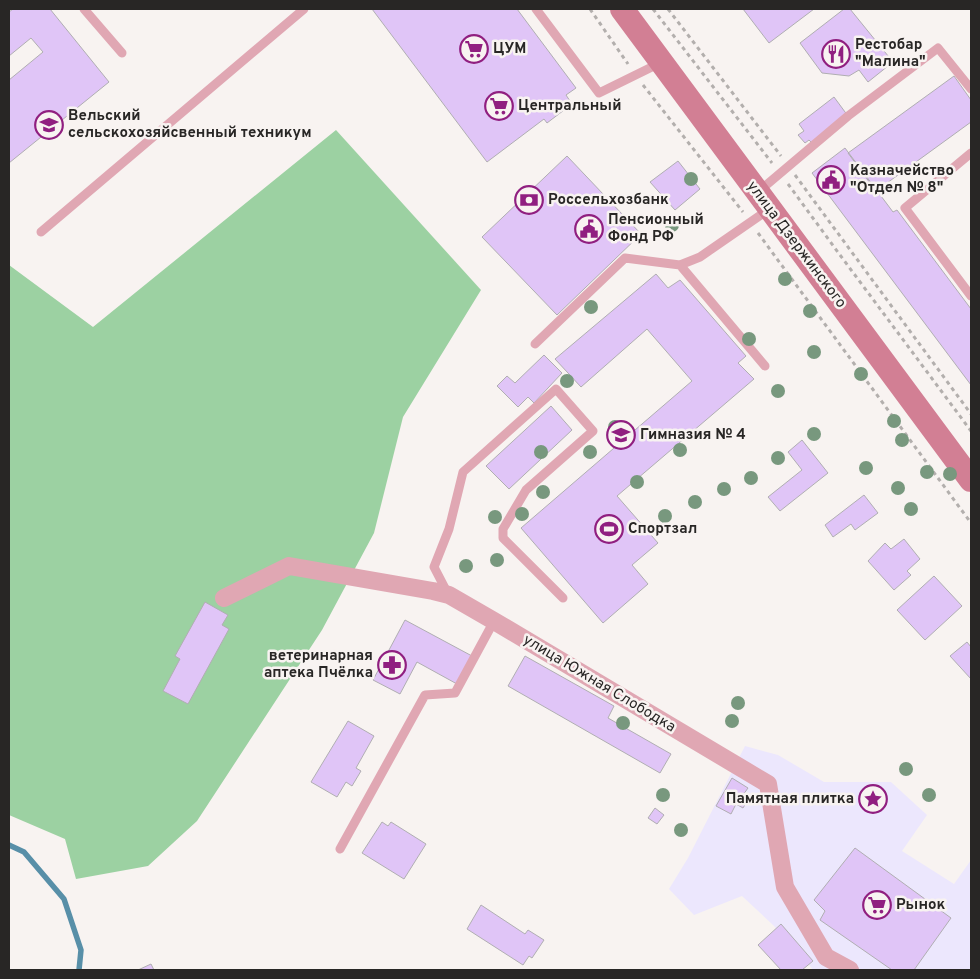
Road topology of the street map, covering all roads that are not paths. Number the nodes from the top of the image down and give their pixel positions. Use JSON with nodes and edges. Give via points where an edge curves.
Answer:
{"nodes":[{"id":1,"x":84,"y":9,"type":"edge"},
{"id":2,"x":304,"y":9,"type":"edge"},
{"id":3,"x":536,"y":9,"type":"edge"},
{"id":4,"x":622,"y":9,"type":"edge"},
{"id":5,"x":122,"y":53,"type":"dead end"},
{"id":6,"x":662,"y":62,"type":"junction"},
{"id":7,"x":971,"y":89,"type":"edge"},
{"id":8,"x":971,"y":153,"type":"edge"},
{"id":9,"x":764,"y":200,"type":"junction"},
{"id":10,"x":41,"y":232,"type":"dead end"},
{"id":11,"x":680,"y":265,"type":"junction"},
{"id":12,"x":971,"y":296,"type":"edge"},
{"id":13,"x":535,"y":344,"type":"dead end"},
{"id":14,"x":765,"y":366,"type":"dead end"},
{"id":15,"x":969,"y":472,"type":"edge"},
{"id":16,"x":449,"y":595,"type":"junction"},
{"id":17,"x":224,"y":598,"type":"dead end"},
{"id":18,"x":562,"y":598,"type":"dead end"},
{"id":19,"x":494,"y":621,"type":"junction"},
{"id":20,"x":340,"y":849,"type":"dead end"},
{"id":21,"x":850,"y":970,"type":"edge"}],
"edges":[{"from":1,"to":5,"type":"lane"},
{"from":2,"to":10,"type":"lane"},
{"from":3,"to":6,"type":"lane","via":[[599,93]]},
{"from":4,"to":6,"type":"main road","name":"улица Дзержинского"},
{"from":6,"to":9,"type":"main road","name":"улица Дзержинского"},
{"from":7,"to":9,"type":"lane","via":[[938,48],[848,116],[789,166]]},
{"from":8,"to":12,"type":"lane","via":[[905,208]]},
{"from":9,"to":11,"type":"lane","via":[[750,222],[700,257]]},
{"from":9,"to":15,"type":"main road","name":"улица Дзержинского"},
{"from":11,"to":13,"type":"lane","via":[[625,258]]},
{"from":11,"to":14,"type":"lane"},
{"from":16,"to":17,"type":"street","name":"улица Южная Слободка","via":[[289,566]]},
{"from":16,"to":18,"type":"lane","via":[[434,568],[449,529],[463,472],[556,389],[593,431],[526,490],[503,528],[503,538]]},
{"from":16,"to":19,"type":"street","name":"улица Южная Слободка"},
{"from":19,"to":20,"type":"lane","via":[[455,693],[425,696]]},
{"from":19,"to":21,"type":"street","name":"улица Южная Слободка","via":[[768,784],[785,887],[826,957]]}]}
